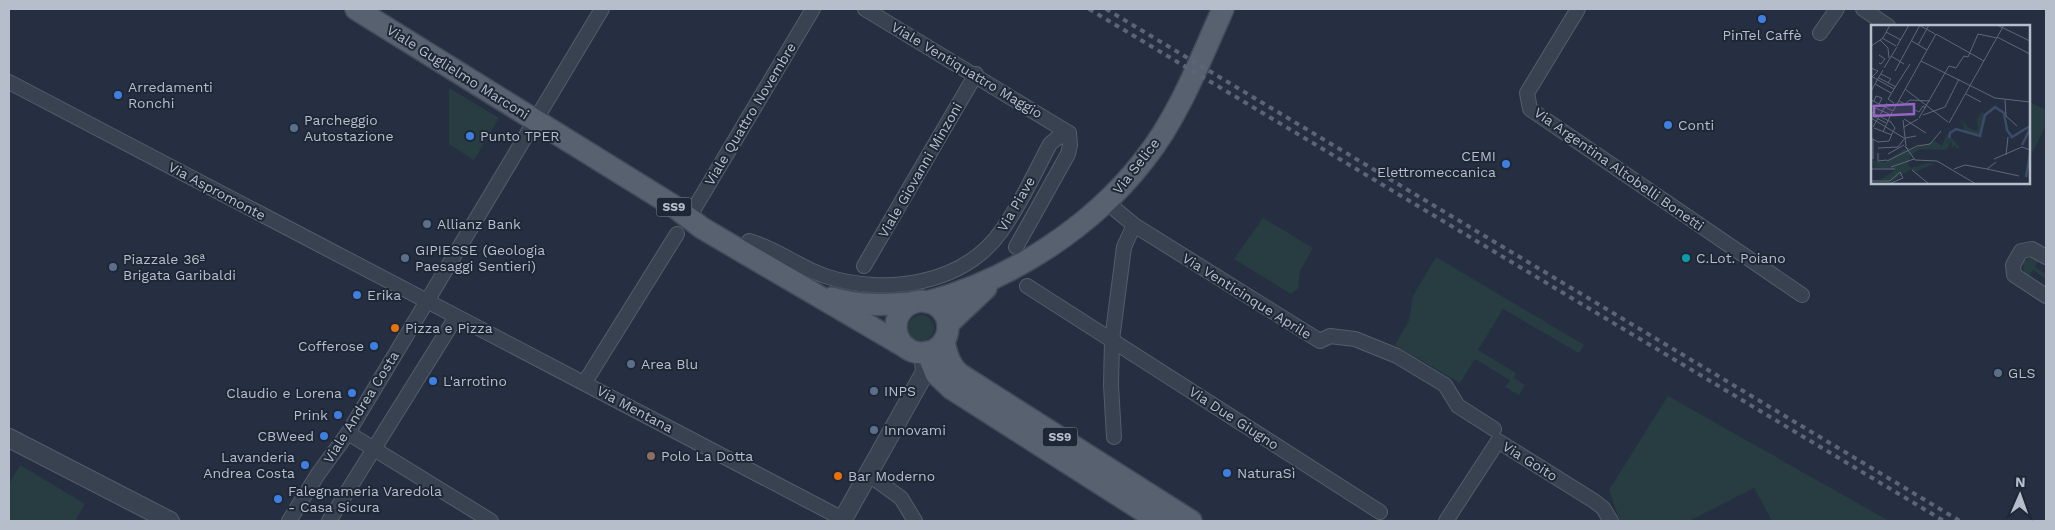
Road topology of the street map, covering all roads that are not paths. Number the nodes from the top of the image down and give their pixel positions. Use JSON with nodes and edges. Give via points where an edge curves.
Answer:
{"nodes":[{"id":1,"x":356,"y":9,"type":"edge"},
{"id":2,"x":602,"y":9,"type":"edge"},
{"id":3,"x":813,"y":9,"type":"edge"},
{"id":4,"x":865,"y":9,"type":"edge"},
{"id":5,"x":1222,"y":9,"type":"edge"},
{"id":6,"x":1578,"y":9,"type":"edge"},
{"id":7,"x":1837,"y":9,"type":"edge"},
{"id":8,"x":1864,"y":9,"type":"edge"},
{"id":9,"x":1887,"y":25,"type":"edge"},
{"id":10,"x":1820,"y":33,"type":"dead end"},
{"id":11,"x":976,"y":74,"type":"junction"},
{"id":12,"x":9,"y":82,"type":"edge"},
{"id":13,"x":535,"y":119,"type":"junction"},
{"id":14,"x":1069,"y":133,"type":"junction"},
{"id":15,"x":1110,"y":199,"type":"junction"},
{"id":16,"x":1134,"y":225,"type":"junction"},
{"id":17,"x":682,"y":226,"type":"junction"},
{"id":18,"x":749,"y":241,"type":"dead end"},
{"id":19,"x":1016,"y":247,"type":"dead end"},
{"id":20,"x":2046,"y":257,"type":"edge"},
{"id":21,"x":864,"y":266,"type":"dead end"},
{"id":22,"x":997,"y":278,"type":"junction"},
{"id":23,"x":1027,"y":286,"type":"dead end"},
{"id":24,"x":815,"y":292,"type":"junction"},
{"id":25,"x":1802,"y":295,"type":"dead end"},
{"id":26,"x":2046,"y":296,"type":"edge"},
{"id":27,"x":425,"y":302,"type":"junction"},
{"id":28,"x":920,"y":302,"type":"junction"},
{"id":29,"x":456,"y":317,"type":"junction"},
{"id":30,"x":1112,"y":340,"type":"junction"},
{"id":31,"x":930,"y":344,"type":"junction"},
{"id":32,"x":585,"y":382,"type":"junction"},
{"id":33,"x":1494,"y":429,"type":"dead end"},
{"id":34,"x":348,"y":433,"type":"junction"},
{"id":35,"x":1114,"y":436,"type":"dead end"},
{"id":36,"x":9,"y":439,"type":"edge"},
{"id":37,"x":374,"y":449,"type":"junction"},
{"id":38,"x":868,"y":474,"type":"junction"},
{"id":39,"x":1380,"y":512,"type":"dead end"},
{"id":40,"x":842,"y":520,"type":"edge"},
{"id":41,"x":170,"y":521,"type":"edge"},
{"id":42,"x":289,"y":521,"type":"edge"},
{"id":43,"x":329,"y":521,"type":"edge"},
{"id":44,"x":491,"y":521,"type":"edge"},
{"id":45,"x":915,"y":521,"type":"edge"},
{"id":46,"x":1159,"y":521,"type":"edge"},
{"id":47,"x":1192,"y":521,"type":"edge"},
{"id":48,"x":1446,"y":521,"type":"edge"},
{"id":49,"x":1611,"y":521,"type":"edge"}],
"edges":[{"from":1,"to":13,"type":"main road","name":"Viale Guglielmo Marconi","number":"SS9"},
{"from":2,"to":13,"type":"street","name":"Viale Andrea Costa"},
{"from":3,"to":17,"type":"street","name":"Viale Quattro Novembre"},
{"from":4,"to":11,"type":"street","name":"Viale Ventiquattro Maggio"},
{"from":5,"to":15,"type":"main road","name":"Via Selice","via":[[1168,123],[1144,160]]},
{"from":6,"to":25,"type":"street","name":"Via Argentina Altobelli Bonetti","via":[[1527,93],[1530,109]]},
{"from":7,"to":10,"type":"street"},
{"from":8,"to":9,"type":"street"},
{"from":11,"to":14,"type":"street","name":"Viale Ventiquattro Maggio"},
{"from":11,"to":21,"type":"street","name":"Viale Giovanni Minzoni"},
{"from":12,"to":27,"type":"street","name":"Via Aspromonte"},
{"from":13,"to":17,"type":"main road","number":"SS9","via":[[672,205]]},
{"from":13,"to":27,"type":"street","name":"Viale Andrea Costa"},
{"from":14,"to":18,"type":"street","name":"Via Piave","via":[[1050,144],[1002,231],[973,260],[940,276],[905,284],[853,282],[825,276],[770,247]]},
{"from":14,"to":19,"type":"street","name":"Via Piave","via":[[1068,154]]},
{"from":15,"to":16,"type":"street","name":"Via Venticinque Aprile","via":[[1116,210]]},
{"from":15,"to":22,"type":"main road","name":"Via Selice","via":[[1048,246]]},
{"from":16,"to":30,"type":"street","via":[[1124,247]]},
{"from":16,"to":33,"type":"street","name":"Via Venticinque Aprile","via":[[1320,340],[1330,336],[1355,340],[1397,356],[1445,385],[1458,406]]},
{"from":17,"to":24,"type":"main road","number":"SS9"},
{"from":17,"to":32,"type":"street","name":"Viale Quattro Novembre"},
{"from":20,"to":26,"type":"street","via":[[2032,248],[2021,251],[2014,265],[2014,275]]},
{"from":22,"to":28,"type":"main road","name":"Via Selice","via":[[962,292]]},
{"from":22,"to":31,"type":"main road","name":"Via Selice"},
{"from":23,"to":30,"type":"street","name":"Via Due Giugno"},
{"from":24,"to":28,"type":"main road","number":"SS9","via":[[849,303],[876,306]]},
{"from":24,"to":31,"type":"main road","number":"SS9"},
{"from":27,"to":29,"type":"street","name":"Via Mentana"},
{"from":27,"to":34,"type":"street","name":"Viale Andrea Costa"},
{"from":28,"to":31,"type":"main road","via":[[941,310]]},
{"from":28,"to":31,"type":"main road","via":[[900,314],[898,336]]},
{"from":29,"to":32,"type":"street","name":"Via Mentana"},
{"from":29,"to":37,"type":"street"},
{"from":30,"to":35,"type":"street"},
{"from":30,"to":39,"type":"street","name":"Via Due Giugno"},
{"from":31,"to":38,"type":"street","via":[[924,372]]},
{"from":31,"to":46,"type":"main road","number":"SS9","via":[[936,374],[952,389]]},
{"from":31,"to":47,"type":"main road","number":"SS9","via":[[961,375]]},
{"from":32,"to":40,"type":"street","name":"Via Mentana"},
{"from":34,"to":37,"type":"street"},
{"from":34,"to":42,"type":"street","name":"Viale Andrea Costa"},
{"from":36,"to":41,"type":"street"},
{"from":37,"to":43,"type":"street"},
{"from":37,"to":44,"type":"street"},
{"from":38,"to":40,"type":"street"},
{"from":38,"to":45,"type":"street","via":[[901,498]]},
{"from":48,"to":49,"type":"street","name":"Via Goito","via":[[1498,441],[1603,508]]}]}
